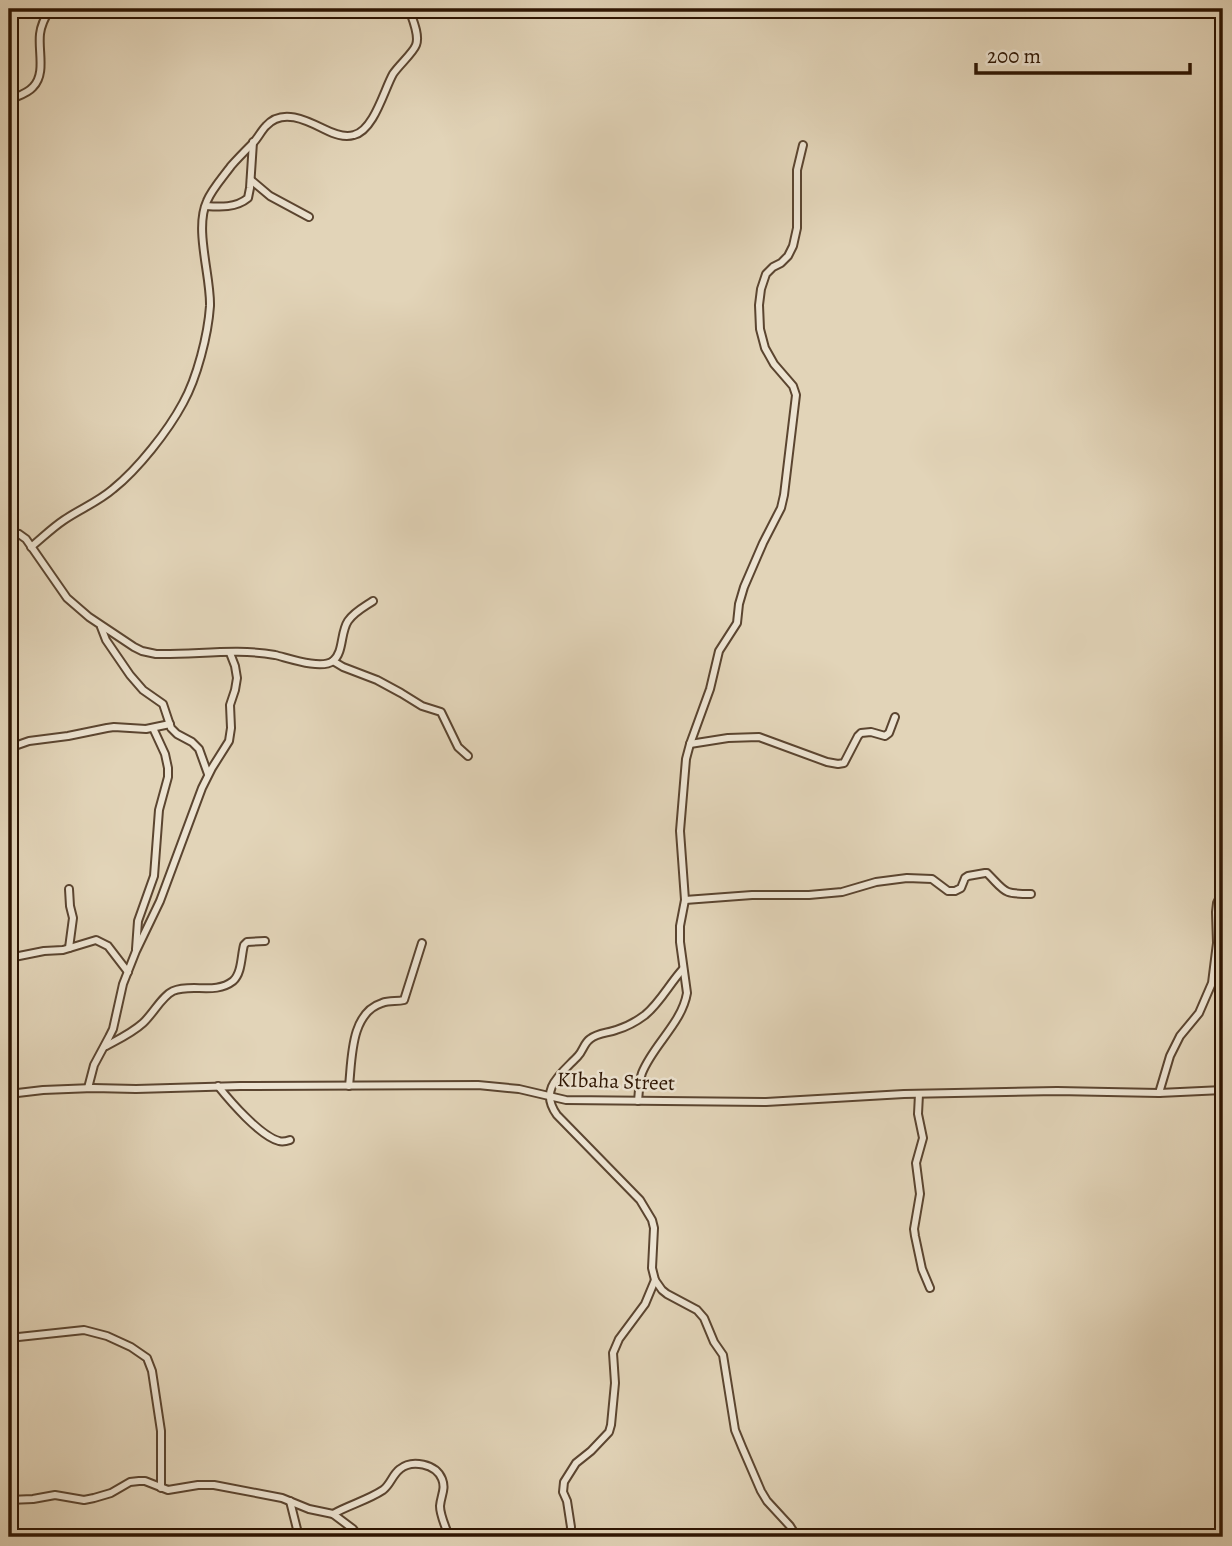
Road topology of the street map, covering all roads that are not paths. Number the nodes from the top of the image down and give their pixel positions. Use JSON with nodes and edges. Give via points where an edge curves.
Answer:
{"nodes":[{"id":1,"x":50,"y":9,"type":"edge"},
{"id":2,"x":409,"y":9,"type":"edge"},
{"id":3,"x":9,"y":100,"type":"edge"},
{"id":4,"x":253,"y":142,"type":"junction"},
{"id":5,"x":803,"y":145,"type":"dead end"},
{"id":6,"x":251,"y":180,"type":"junction"},
{"id":7,"x":206,"y":205,"type":"junction"},
{"id":8,"x":309,"y":218,"type":"dead end"},
{"id":9,"x":9,"y":533,"type":"edge"},
{"id":10,"x":31,"y":547,"type":"junction"},
{"id":11,"x":373,"y":601,"type":"dead end"},
{"id":12,"x":102,"y":627,"type":"junction"},
{"id":13,"x":230,"y":653,"type":"junction"},
{"id":14,"x":333,"y":661,"type":"junction"},
{"id":15,"x":895,"y":717,"type":"dead end"},
{"id":16,"x":170,"y":724,"type":"junction"},
{"id":17,"x":153,"y":728,"type":"junction"},
{"id":18,"x":690,"y":744,"type":"junction"},
{"id":19,"x":9,"y":748,"type":"edge"},
{"id":20,"x":468,"y":756,"type":"dead end"},
{"id":21,"x":208,"y":774,"type":"junction"},
{"id":22,"x":69,"y":889,"type":"dead end"},
{"id":23,"x":1223,"y":891,"type":"edge"},
{"id":24,"x":1031,"y":894,"type":"dead end"},
{"id":25,"x":685,"y":900,"type":"junction"},
{"id":26,"x":265,"y":941,"type":"dead end"},
{"id":27,"x":422,"y":943,"type":"dead end"},
{"id":28,"x":69,"y":948,"type":"junction"},
{"id":29,"x":136,"y":951,"type":"junction"},
{"id":30,"x":9,"y":958,"type":"edge"},
{"id":31,"x":683,"y":969,"type":"junction"},
{"id":32,"x":128,"y":972,"type":"junction"},
{"id":33,"x":104,"y":1046,"type":"junction"},
{"id":34,"x":218,"y":1086,"type":"junction"},
{"id":35,"x":349,"y":1086,"type":"junction"},
{"id":36,"x":88,"y":1088,"type":"junction"},
{"id":37,"x":1223,"y":1090,"type":"edge"},
{"id":38,"x":1159,"y":1093,"type":"junction"},
{"id":39,"x":9,"y":1094,"type":"edge"},
{"id":40,"x":919,"y":1094,"type":"junction"},
{"id":41,"x":549,"y":1097,"type":"junction"},
{"id":42,"x":638,"y":1101,"type":"junction"},
{"id":43,"x":290,"y":1140,"type":"dead end"},
{"id":44,"x":655,"y":1280,"type":"junction"},
{"id":45,"x":930,"y":1289,"type":"dead end"},
{"id":46,"x":9,"y":1338,"type":"edge"},
{"id":47,"x":161,"y":1488,"type":"junction"},
{"id":48,"x":9,"y":1500,"type":"edge"},
{"id":49,"x":290,"y":1501,"type":"junction"},
{"id":50,"x":333,"y":1514,"type":"junction"},
{"id":51,"x":299,"y":1537,"type":"edge"},
{"id":52,"x":359,"y":1537,"type":"edge"},
{"id":53,"x":449,"y":1537,"type":"edge"},
{"id":54,"x":570,"y":1537,"type":"edge"},
{"id":55,"x":797,"y":1537,"type":"edge"}],
"edges":[{"from":1,"to":3,"type":"street","via":[[40,32],[40,78],[28,92]]},
{"from":2,"to":4,"type":"street","via":[[416,44],[360,133],[336,135],[296,117],[280,117]]},
{"from":4,"to":6,"type":"street"},
{"from":4,"to":7,"type":"street"},
{"from":5,"to":18,"type":"street","via":[[797,170],[793,246],[766,274],[759,305],[765,348],[796,395],[786,485],[781,508],[744,587],[737,623],[719,651]]},
{"from":6,"to":7,"type":"street","via":[[248,198],[237,205]]},
{"from":6,"to":8,"type":"street"},
{"from":7,"to":10,"type":"street","via":[[202,228],[210,306],[201,357],[184,402],[136,468],[113,490],[65,519]]},
{"from":9,"to":10,"type":"street","via":[[19,534]]},
{"from":10,"to":12,"type":"street","via":[[67,598]]},
{"from":11,"to":14,"type":"street","via":[[348,622]]},
{"from":12,"to":13,"type":"street","via":[[142,651]]},
{"from":12,"to":16,"type":"street","via":[[111,649],[137,684],[163,704]]},
{"from":13,"to":14,"type":"street","via":[[273,654],[313,664]]},
{"from":13,"to":21,"type":"street","via":[[237,678],[230,705],[230,735]]},
{"from":14,"to":20,"type":"street","via":[[441,712],[458,747]]},
{"from":15,"to":18,"type":"street","via":[[886,736],[866,732],[858,736],[844,763],[838,764],[758,737]]},
{"from":16,"to":17,"type":"street"},
{"from":16,"to":21,"type":"street","via":[[198,748]]},
{"from":17,"to":19,"type":"street","via":[[114,727]]},
{"from":17,"to":29,"type":"street","via":[[165,754],[168,777],[159,810],[154,876],[138,921]]},
{"from":18,"to":25,"type":"street","via":[[681,809]]},
{"from":21,"to":29,"type":"street"},
{"from":22,"to":28,"type":"street","via":[[74,918]]},
{"from":23,"to":38,"type":"street","via":[[1217,903],[1212,983],[1199,1013],[1170,1056]]},
{"from":24,"to":25,"type":"street","via":[[1008,893],[985,873],[968,876],[956,891],[948,891],[932,879],[907,878],[809,895]]},
{"from":25,"to":31,"type":"street","via":[[680,926]]},
{"from":26,"to":33,"type":"street","via":[[244,945],[233,981],[207,989],[174,990],[142,1024]]},
{"from":27,"to":35,"type":"street","via":[[404,1000],[380,1003],[360,1023]]},
{"from":28,"to":30,"type":"street"},
{"from":28,"to":32,"type":"street","via":[[102,942]]},
{"from":29,"to":32,"type":"street"},
{"from":31,"to":41,"type":"street","via":[[644,1015],[589,1039],[556,1079]]},
{"from":31,"to":42,"type":"street","via":[[686,998],[643,1070]]},
{"from":32,"to":33,"type":"street"},
{"from":33,"to":36,"type":"street","via":[[93,1065]]},
{"from":34,"to":35,"type":"street","name":"KIbaha Street"},
{"from":34,"to":36,"type":"street","name":"KIbaha Street"},
{"from":34,"to":43,"type":"street","via":[[257,1127],[279,1141]]},
{"from":35,"to":41,"type":"street","name":"KIbaha Street","via":[[478,1085]]},
{"from":36,"to":39,"type":"street","name":"KIbaha Street"},
{"from":37,"to":38,"type":"street","name":"KIbaha Street"},
{"from":38,"to":40,"type":"street","name":"KIbaha Street"},
{"from":40,"to":42,"type":"street","name":"KIbaha Street","via":[[766,1102]]},
{"from":40,"to":45,"type":"street","via":[[923,1138],[916,1163],[919,1194],[914,1229]]},
{"from":41,"to":42,"type":"street","name":"KIbaha Street"},
{"from":41,"to":44,"type":"street","via":[[557,1115],[647,1211],[654,1228]]},
{"from":44,"to":54,"type":"street","via":[[613,1353],[615,1383],[609,1432],[576,1463],[562,1485]]},
{"from":44,"to":55,"type":"street","via":[[667,1294],[704,1318],[723,1355],[738,1439],[761,1491]]},
{"from":46,"to":47,"type":"street","via":[[84,1330],[141,1352],[155,1382]]},
{"from":47,"to":48,"type":"street","via":[[139,1481],[94,1499],[55,1495]]},
{"from":47,"to":49,"type":"street","via":[[214,1485]]},
{"from":49,"to":50,"type":"street"},
{"from":49,"to":51,"type":"street"},
{"from":50,"to":52,"type":"street"},
{"from":50,"to":53,"type":"street","via":[[387,1487],[404,1466],[422,1464],[440,1474],[443,1481],[440,1507]]}]}
